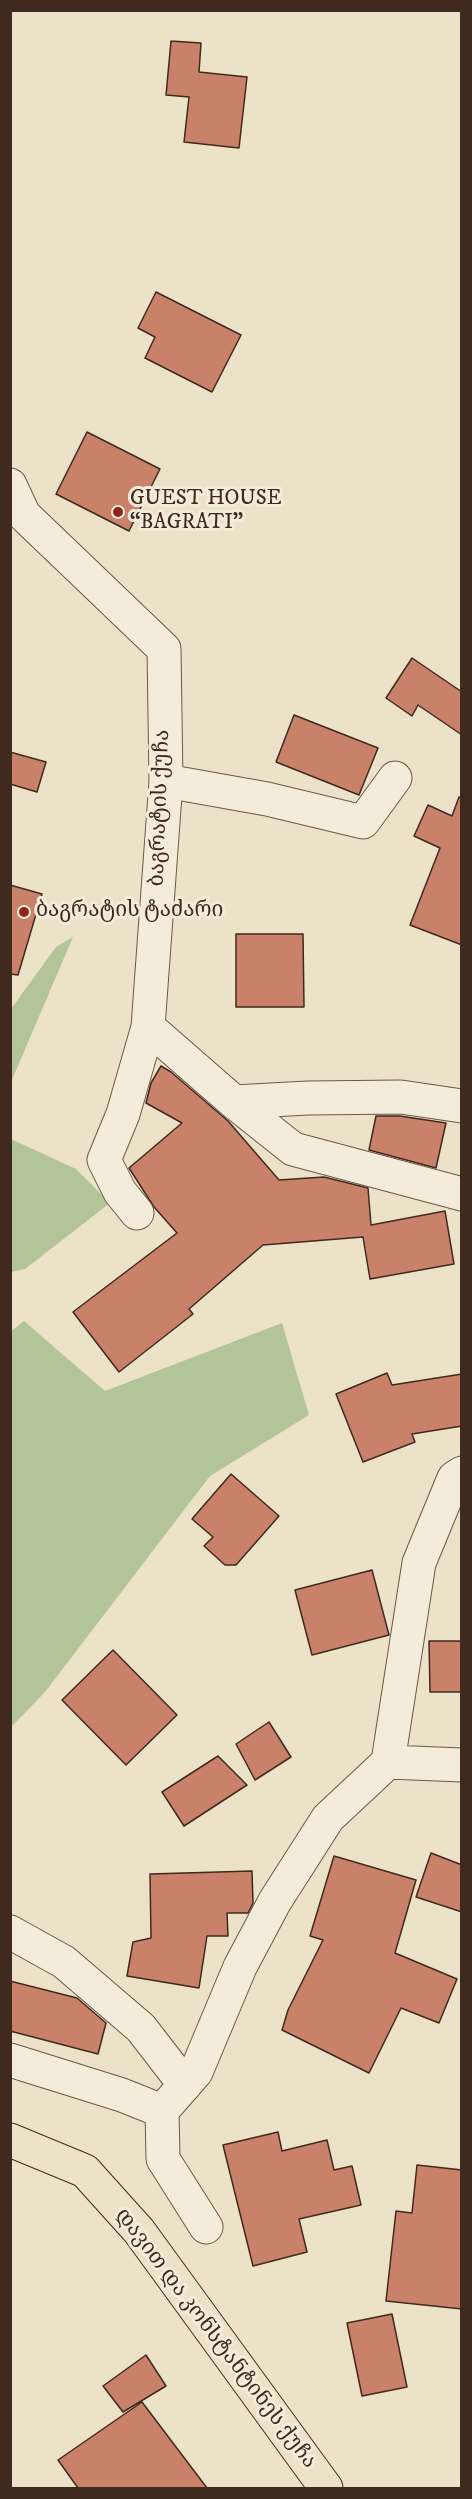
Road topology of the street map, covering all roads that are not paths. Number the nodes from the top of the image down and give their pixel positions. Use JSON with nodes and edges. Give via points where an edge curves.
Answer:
{"nodes":[{"id":1,"x":10,"y":485,"type":"edge"},
{"id":2,"x":395,"y":778,"type":"dead end"},
{"id":3,"x":166,"y":782,"type":"junction"},
{"id":4,"x":148,"y":1028,"type":"junction"},
{"id":5,"x":234,"y":1102,"type":"junction"},
{"id":6,"x":462,"y":1106,"type":"edge"},
{"id":7,"x":462,"y":1194,"type":"edge"},
{"id":8,"x":137,"y":1213,"type":"dead end"},
{"id":9,"x":462,"y":1473,"type":"edge"},
{"id":10,"x":388,"y":1762,"type":"junction"},
{"id":11,"x":462,"y":1765,"type":"edge"},
{"id":12,"x":10,"y":1932,"type":"edge"},
{"id":13,"x":10,"y":2060,"type":"edge"},
{"id":14,"x":184,"y":2085,"type":"junction"},
{"id":15,"x":162,"y":2111,"type":"junction"},
{"id":16,"x":10,"y":2140,"type":"edge"},
{"id":17,"x":206,"y":2227,"type":"dead end"},
{"id":18,"x":326,"y":2488,"type":"edge"}],
"edges":[{"from":1,"to":3,"type":"street","name":"ბაგრატის ქუჩა","via":[[24,515],[164,649]]},
{"from":2,"to":3,"type":"street","via":[[363,822],[267,799]]},
{"from":3,"to":4,"type":"street","name":"ბაგრატის ქუჩა"},
{"from":4,"to":5,"type":"street"},
{"from":4,"to":8,"type":"street","name":"ბაგრატის ქუჩა","via":[[123,1114],[104,1160],[120,1192]]},
{"from":5,"to":6,"type":"street","via":[[401,1097]]},
{"from":5,"to":7,"type":"street","via":[[293,1149]]},
{"from":9,"to":10,"type":"street","via":[[454,1478],[419,1563]]},
{"from":10,"to":11,"type":"street"},
{"from":10,"to":14,"type":"street","via":[[328,1818],[275,1901],[240,1967],[196,2072]]},
{"from":12,"to":14,"type":"street","via":[[64,1962],[141,2028]]},
{"from":13,"to":15,"type":"street"},
{"from":14,"to":15,"type":"street"},
{"from":15,"to":17,"type":"street","via":[[163,2159]]},
{"from":16,"to":18,"type":"main road","name":"დავით და კონსტანტინეს ქუჩა","via":[[84,2170],[108,2196],[139,2231]]}]}
